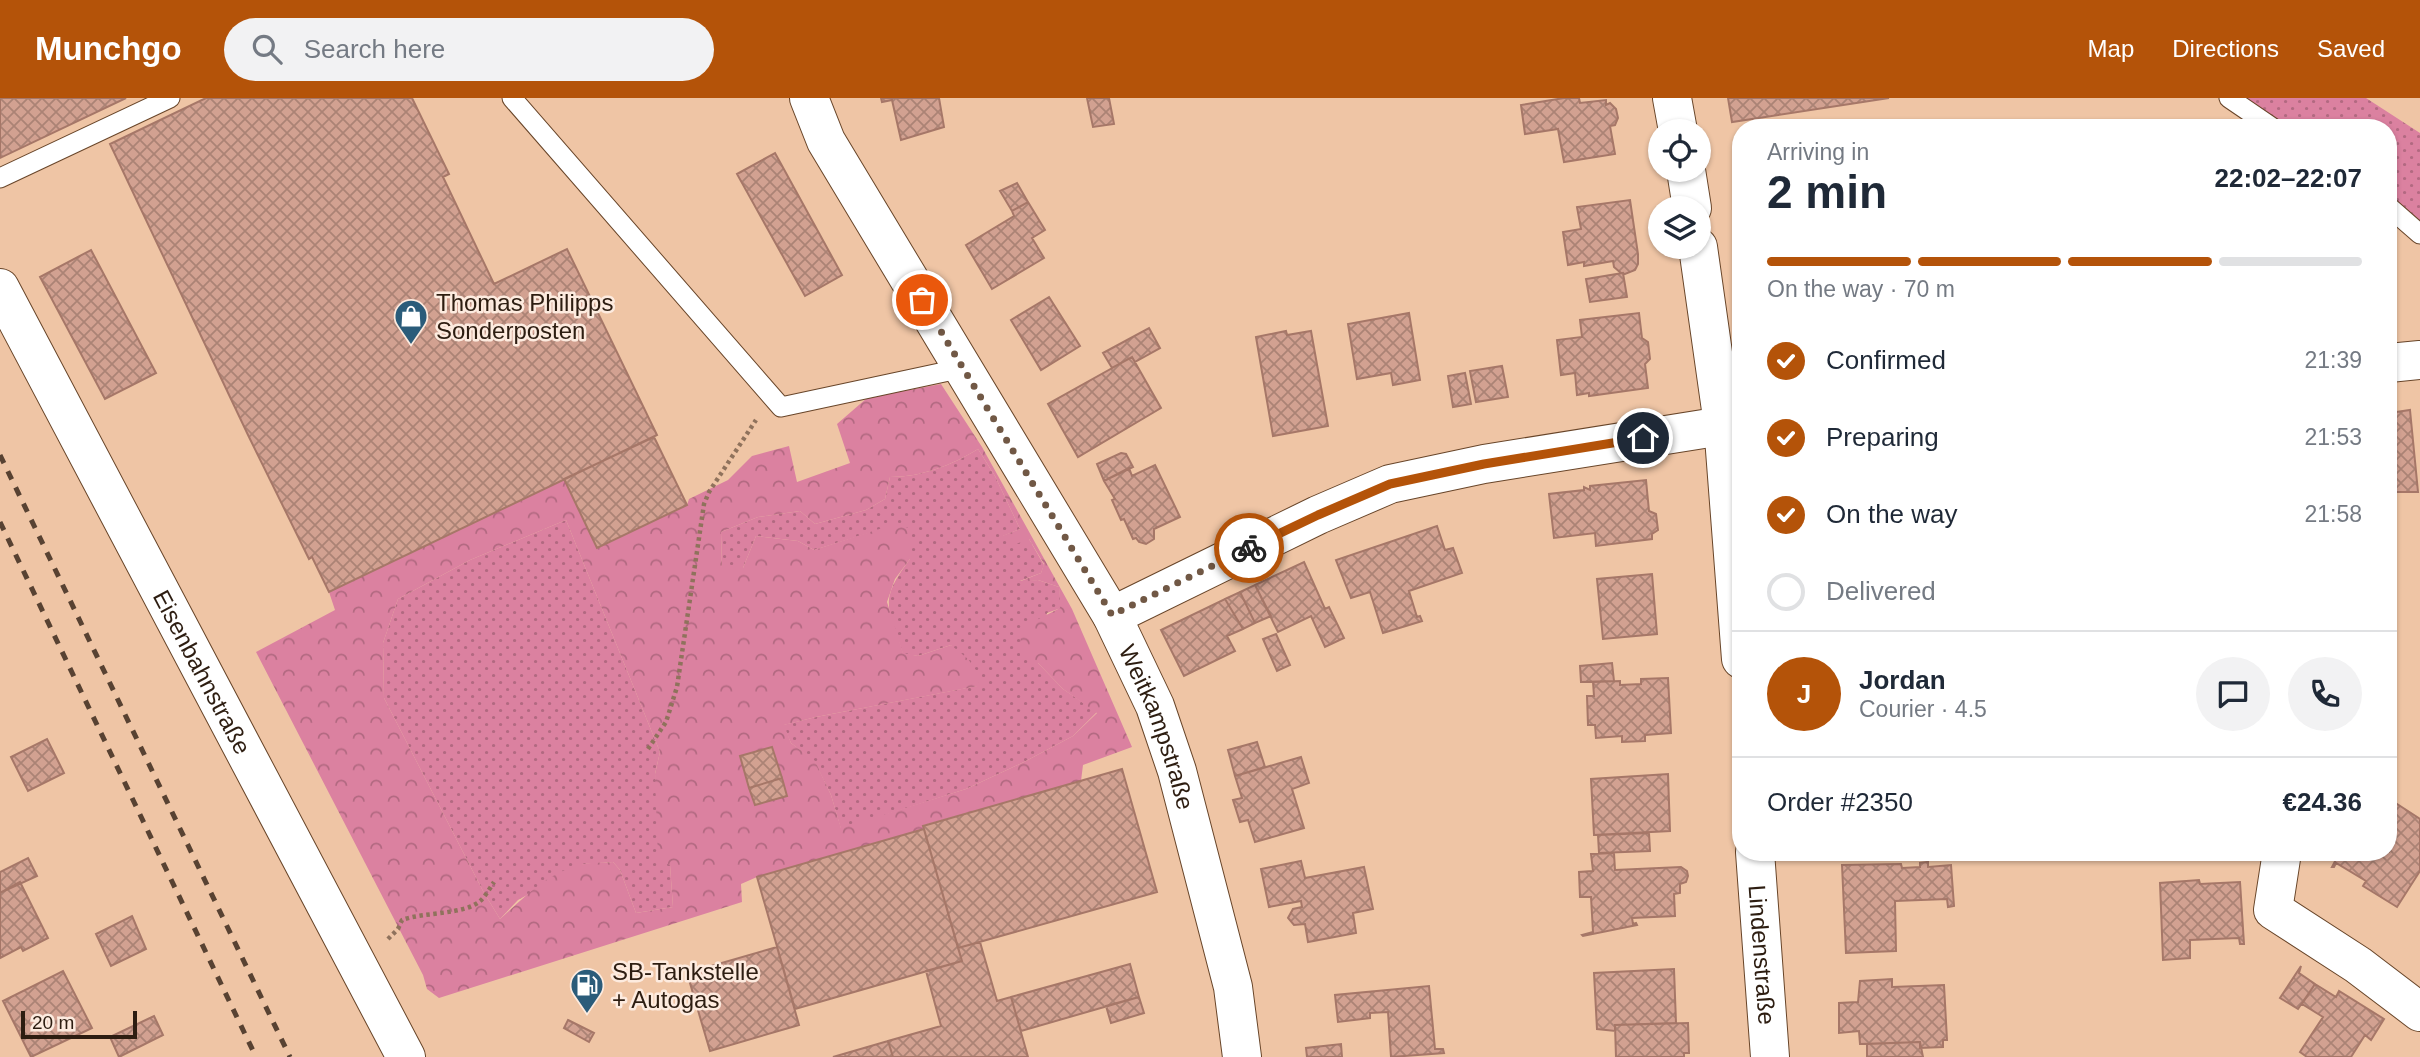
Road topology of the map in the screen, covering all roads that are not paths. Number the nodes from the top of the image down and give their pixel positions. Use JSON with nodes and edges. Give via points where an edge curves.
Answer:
{"nodes":[{"id":1,"x":170,"y":98,"type":"edge"},
{"id":2,"x":512,"y":98,"type":"edge"},
{"id":3,"x":809,"y":98,"type":"edge"},
{"id":4,"x":1672,"y":98,"type":"edge"},
{"id":5,"x":2228,"y":98,"type":"edge"},
{"id":6,"x":1676,"y":119,"type":"edge"},
{"id":7,"x":2260,"y":119,"type":"edge"},
{"id":8,"x":0,"y":178,"type":"edge"},
{"id":9,"x":2397,"y":214,"type":"edge"},
{"id":10,"x":2420,"y":234,"type":"edge"},
{"id":11,"x":1700,"y":259,"type":"edge"},
{"id":12,"x":0,"y":288,"type":"edge"},
{"id":13,"x":2420,"y":360,"type":"edge"},
{"id":14,"x":2397,"y":362,"type":"edge"},
{"id":15,"x":962,"y":368,"type":"junction"},
{"id":16,"x":1732,"y":424,"type":"edge"},
{"id":17,"x":1112,"y":615,"type":"junction"},
{"id":18,"x":1756,"y":861,"type":"edge"},
{"id":19,"x":2281,"y":861,"type":"edge"},
{"id":20,"x":2420,"y":1012,"type":"edge"},
{"id":21,"x":406,"y":1057,"type":"edge"},
{"id":22,"x":1242,"y":1057,"type":"edge"},
{"id":23,"x":1770,"y":1057,"type":"edge"}],
"edges":[{"from":1,"to":8,"type":"lane"},
{"from":2,"to":15,"type":"lane","via":[[781,407]]},
{"from":3,"to":15,"type":"street","name":"Weitkampstraße","via":[[826,141]]},
{"from":4,"to":6,"type":"street"},
{"from":5,"to":7,"type":"lane"},
{"from":9,"to":10,"type":"lane"},
{"from":11,"to":16,"type":"street"},
{"from":12,"to":21,"type":"street","name":"Eisenbahnstraße"},
{"from":13,"to":14,"type":"street"},
{"from":15,"to":17,"type":"street","name":"Weitkampstraße"},
{"from":16,"to":17,"type":"street","via":[[1390,484]]},
{"from":17,"to":22,"type":"street","name":"Weitkampstraße","via":[[1156,706],[1177,771],[1233,988]]},
{"from":18,"to":23,"type":"street","name":"Lindenstraße"},
{"from":19,"to":20,"type":"street","via":[[2273,910]]}]}
